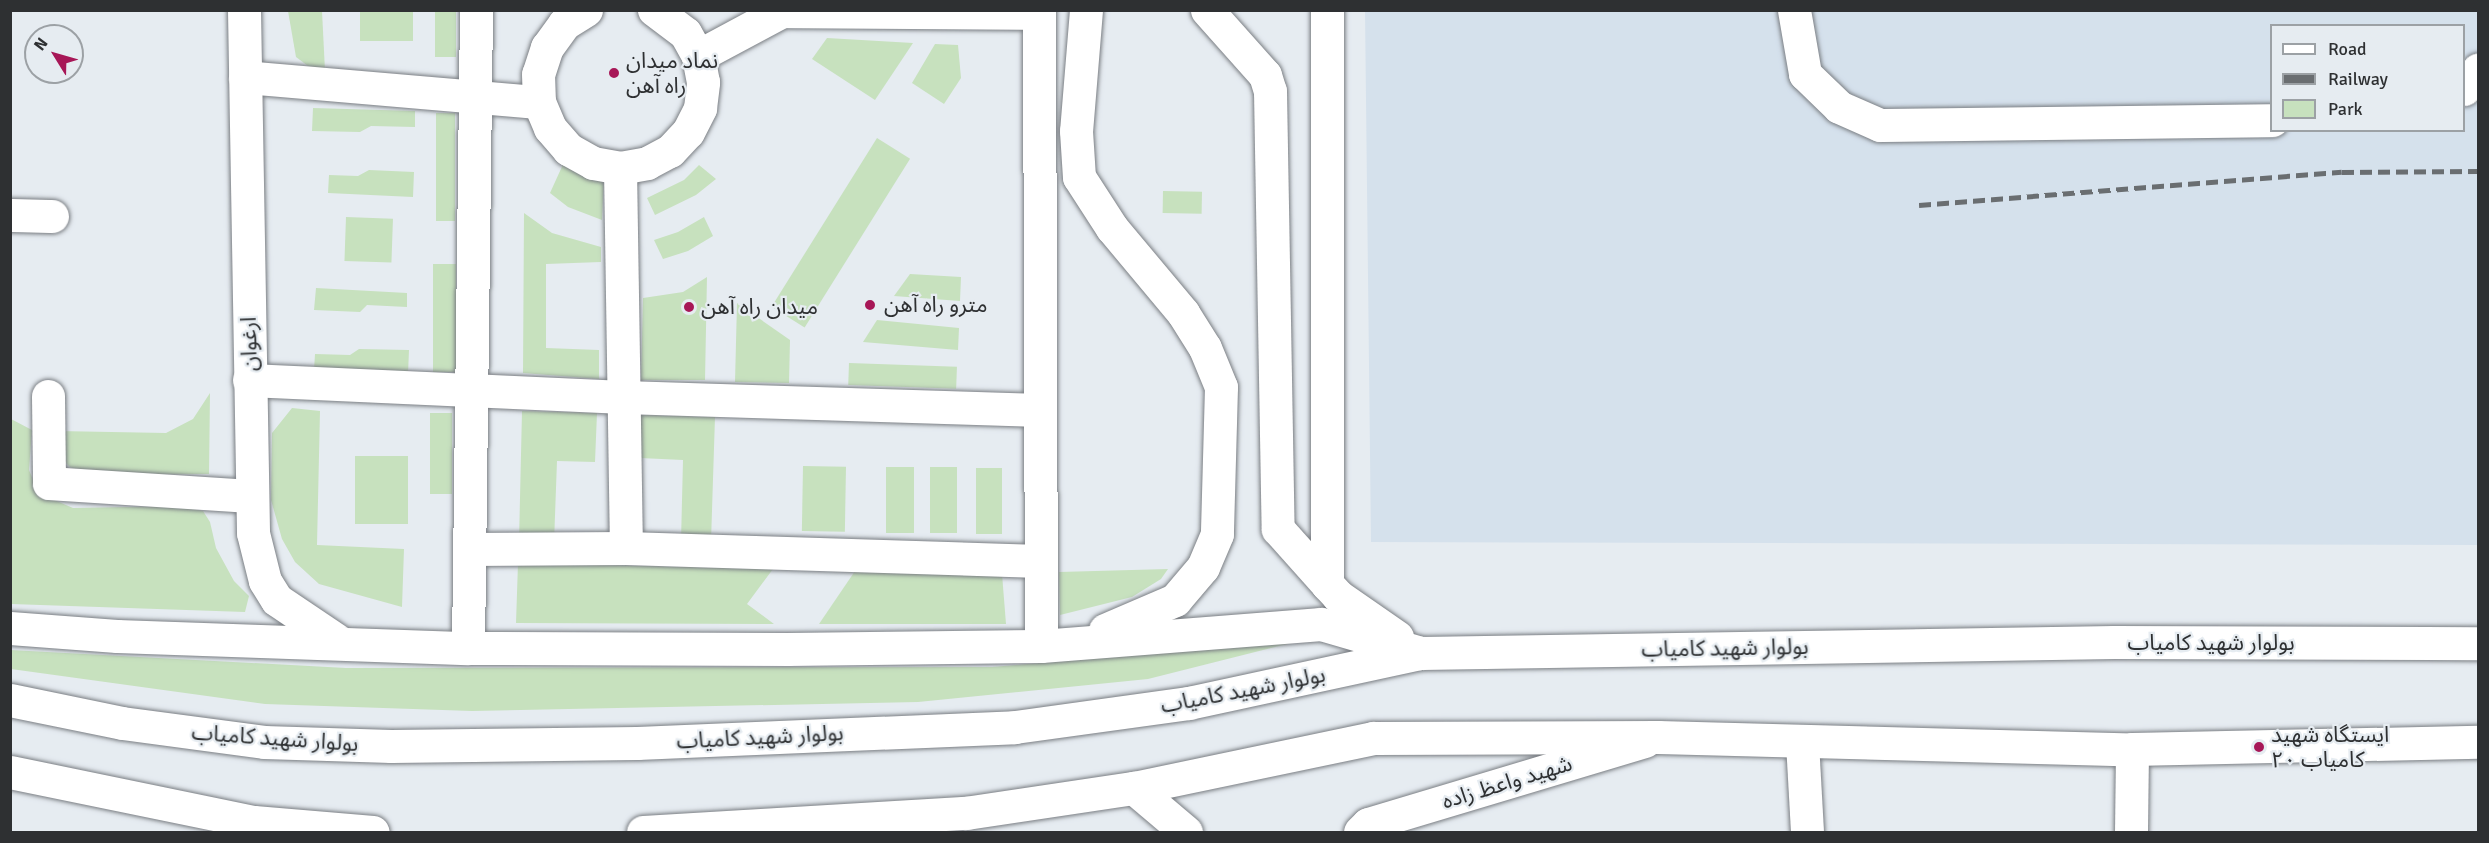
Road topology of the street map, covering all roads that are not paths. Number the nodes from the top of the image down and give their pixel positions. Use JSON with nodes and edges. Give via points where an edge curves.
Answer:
{"nodes":[{"id":1,"x":243,"y":10,"type":"edge"},
{"id":2,"x":476,"y":10,"type":"edge"},
{"id":3,"x":586,"y":10,"type":"edge"},
{"id":4,"x":654,"y":10,"type":"edge"},
{"id":5,"x":1086,"y":10,"type":"edge"},
{"id":6,"x":1207,"y":10,"type":"edge"},
{"id":7,"x":1327,"y":10,"type":"edge"},
{"id":8,"x":1794,"y":10,"type":"edge"},
{"id":9,"x":1039,"y":12,"type":"edge"},
{"id":10,"x":698,"y":56,"type":"junction"},
{"id":11,"x":2478,"y":70,"type":"edge"},
{"id":12,"x":245,"y":77,"type":"junction"},
{"id":13,"x":2465,"y":86,"type":"edge"},
{"id":14,"x":475,"y":96,"type":"junction"},
{"id":15,"x":539,"y":102,"type":"junction"},
{"id":16,"x":2270,"y":120,"type":"edge"},
{"id":17,"x":620,"y":168,"type":"junction"},
{"id":18,"x":10,"y":215,"type":"edge"},
{"id":19,"x":52,"y":216,"type":"dead end"},
{"id":20,"x":249,"y":380,"type":"junction"},
{"id":21,"x":471,"y":391,"type":"junction"},
{"id":22,"x":48,"y":396,"type":"dead end"},
{"id":23,"x":624,"y":397,"type":"junction"},
{"id":24,"x":1040,"y":410,"type":"junction"},
{"id":25,"x":250,"y":496,"type":"junction"},
{"id":26,"x":626,"y":548,"type":"junction"},
{"id":27,"x":469,"y":549,"type":"junction"},
{"id":28,"x":1040,"y":561,"type":"junction"},
{"id":29,"x":1327,"y":584,"type":"junction"},
{"id":30,"x":10,"y":628,"type":"edge"},
{"id":31,"x":337,"y":640,"type":"junction"},
{"id":32,"x":1078,"y":642,"type":"junction"},
{"id":33,"x":2478,"y":643,"type":"edge"},
{"id":34,"x":1041,"y":646,"type":"junction"},
{"id":35,"x":468,"y":648,"type":"junction"},
{"id":36,"x":1421,"y":653,"type":"junction"},
{"id":37,"x":10,"y":700,"type":"edge"},
{"id":38,"x":1658,"y":737,"type":"junction"},
{"id":39,"x":1802,"y":742,"type":"junction"},
{"id":40,"x":2478,"y":742,"type":"edge"},
{"id":41,"x":2132,"y":749,"type":"junction"},
{"id":42,"x":10,"y":772,"type":"edge"},
{"id":43,"x":1134,"y":788,"type":"junction"},
{"id":44,"x":1029,"y":804,"type":"junction"},
{"id":45,"x":260,"y":827,"type":"edge"},
{"id":46,"x":767,"y":830,"type":"edge"},
{"id":47,"x":373,"y":832,"type":"edge"},
{"id":48,"x":643,"y":832,"type":"edge"},
{"id":49,"x":984,"y":832,"type":"edge"},
{"id":50,"x":1186,"y":832,"type":"edge"},
{"id":51,"x":1360,"y":832,"type":"edge"},
{"id":52,"x":1807,"y":832,"type":"edge"},
{"id":53,"x":2131,"y":832,"type":"edge"}],
"edges":[{"from":1,"to":12,"type":"street","name":"ارغوان"},
{"from":2,"to":14,"type":"street"},
{"from":3,"to":15,"type":"street","via":[[564,24],[547,47],[538,74]]},
{"from":4,"to":10,"type":"street","via":[[685,33]]},
{"from":5,"to":32,"type":"street","via":[[1076,131],[1079,177],[1112,228],[1183,313],[1205,348],[1221,387],[1217,534],[1203,567],[1175,600]]},
{"from":6,"to":29,"type":"street","via":[[1265,75],[1270,91],[1278,529]]},
{"from":7,"to":29,"type":"street"},
{"from":8,"to":16,"type":"street","via":[[1805,74],[1839,108],[1880,125]]},
{"from":9,"to":10,"type":"street","via":[[782,11]]},
{"from":9,"to":24,"type":"street"},
{"from":10,"to":17,"type":"street","via":[[703,82],[700,108],[688,132],[670,151],[647,164]]},
{"from":11,"to":13,"type":"street"},
{"from":12,"to":14,"type":"street"},
{"from":12,"to":20,"type":"street","name":"ارغوان"},
{"from":14,"to":15,"type":"street"},
{"from":14,"to":21,"type":"street"},
{"from":15,"to":17,"type":"street","via":[[550,129],[568,149],[593,163]]},
{"from":17,"to":23,"type":"street"},
{"from":18,"to":19,"type":"street"},
{"from":20,"to":21,"type":"street"},
{"from":20,"to":25,"type":"street","name":"ارغوان"},
{"from":21,"to":23,"type":"street"},
{"from":21,"to":27,"type":"street"},
{"from":22,"to":25,"type":"street","via":[[49,483]]},
{"from":23,"to":24,"type":"street"},
{"from":23,"to":26,"type":"street"},
{"from":24,"to":28,"type":"street"},
{"from":25,"to":31,"type":"street","name":"ارغوان","via":[[253,532],[265,581],[277,600]]},
{"from":26,"to":27,"type":"street"},
{"from":26,"to":28,"type":"street"},
{"from":27,"to":35,"type":"street"},
{"from":28,"to":34,"type":"street"},
{"from":29,"to":36,"type":"street","via":[[1338,596]]},
{"from":30,"to":31,"type":"street","via":[[117,636]]},
{"from":31,"to":35,"type":"street"},
{"from":32,"to":34,"type":"street"},
{"from":32,"to":36,"type":"street","via":[[1321,624]]},
{"from":33,"to":36,"type":"street","name":"بولوار شهید کامیاب","via":[[2114,642]]},
{"from":34,"to":35,"type":"street"},
{"from":36,"to":37,"type":"street","name":"بولوار شهید کامیاب","via":[[1189,703],[1015,727],[637,743],[391,746],[264,742],[122,723]]},
{"from":38,"to":39,"type":"street"},
{"from":38,"to":43,"type":"street","via":[[1373,738]]},
{"from":38,"to":51,"type":"street","name":"شهید واعظ زاده","via":[[1368,824]]},
{"from":39,"to":41,"type":"street"},
{"from":39,"to":52,"type":"street"},
{"from":40,"to":41,"type":"street"},
{"from":41,"to":53,"type":"street"},
{"from":42,"to":45,"type":"street"},
{"from":43,"to":44,"type":"street"},
{"from":43,"to":50,"type":"street"},
{"from":44,"to":46,"type":"street"},
{"from":44,"to":49,"type":"street"},
{"from":45,"to":47,"type":"street"},
{"from":46,"to":48,"type":"street"}]}
